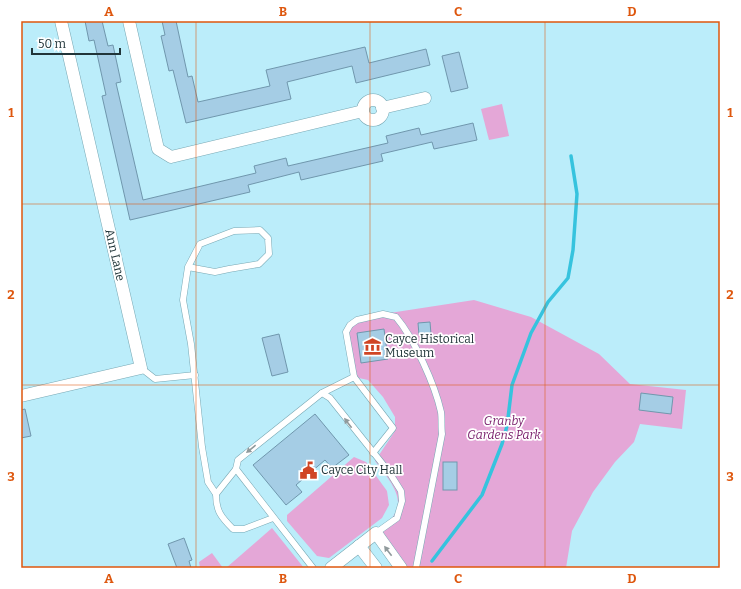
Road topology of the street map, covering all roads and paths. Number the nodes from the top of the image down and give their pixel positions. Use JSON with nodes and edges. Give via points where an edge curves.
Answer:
{"nodes":[{"id":1,"x":61,"y":21,"type":"edge"},
{"id":2,"x":129,"y":21,"type":"edge"},
{"id":3,"x":425,"y":98,"type":"dead end"},
{"id":4,"x":188,"y":267,"type":"junction"},
{"id":5,"x":141,"y":368,"type":"junction"},
{"id":6,"x":195,"y":375,"type":"junction"},
{"id":7,"x":354,"y":377,"type":"junction"},
{"id":8,"x":322,"y":393,"type":"junction"},
{"id":9,"x":21,"y":396,"type":"edge"},
{"id":10,"x":373,"y":453,"type":"junction"},
{"id":11,"x":236,"y":469,"type":"junction"},
{"id":12,"x":216,"y":494,"type":"junction"},
{"id":13,"x":273,"y":518,"type":"junction"},
{"id":14,"x":376,"y":533,"type":"junction"},
{"id":15,"x":359,"y":546,"type":"junction"},
{"id":16,"x":313,"y":568,"type":"edge"},
{"id":17,"x":331,"y":568,"type":"edge"},
{"id":18,"x":376,"y":568,"type":"edge"},
{"id":19,"x":401,"y":568,"type":"edge"},
{"id":20,"x":416,"y":568,"type":"edge"}],
"edges":[{"from":1,"to":5,"type":"street","name":"Ann Lane"},
{"from":2,"to":3,"type":"street","via":[[158,149],[171,157],[363,111],[366,117],[374,120],[382,114],[382,108]]},
{"from":4,"to":4,"type":"lane","via":[[200,244],[216,236],[234,231],[260,230],[268,238],[269,254],[259,264],[215,272]]},
{"from":4,"to":6,"type":"lane","via":[[183,300]]},
{"from":5,"to":6,"type":"lane","via":[[155,379]]},
{"from":5,"to":9,"type":"street"},
{"from":6,"to":12,"type":"lane","via":[[208,482]]},
{"from":7,"to":8,"type":"lane"},
{"from":7,"to":10,"type":"lane","via":[[393,428]]},
{"from":7,"to":20,"type":"lane","via":[[346,332],[350,325],[357,320],[383,314],[396,317],[412,339],[441,413],[442,434]]},
{"from":10,"to":8,"type":"lane","one_way":true,"via":[[330,398]]},
{"from":8,"to":11,"type":"lane","one_way":true,"via":[[238,460]]},
{"from":10,"to":14,"type":"lane","via":[[401,491],[402,501],[397,518]]},
{"from":11,"to":12,"type":"lane"},
{"from":11,"to":13,"type":"lane"},
{"from":12,"to":13,"type":"lane","via":[[216,507],[233,529],[244,529]]},
{"from":13,"to":16,"type":"lane"},
{"from":14,"to":15,"type":"street"},
{"from":19,"to":14,"type":"street","one_way":true},
{"from":15,"to":17,"type":"street"},
{"from":15,"to":18,"type":"street"}]}
